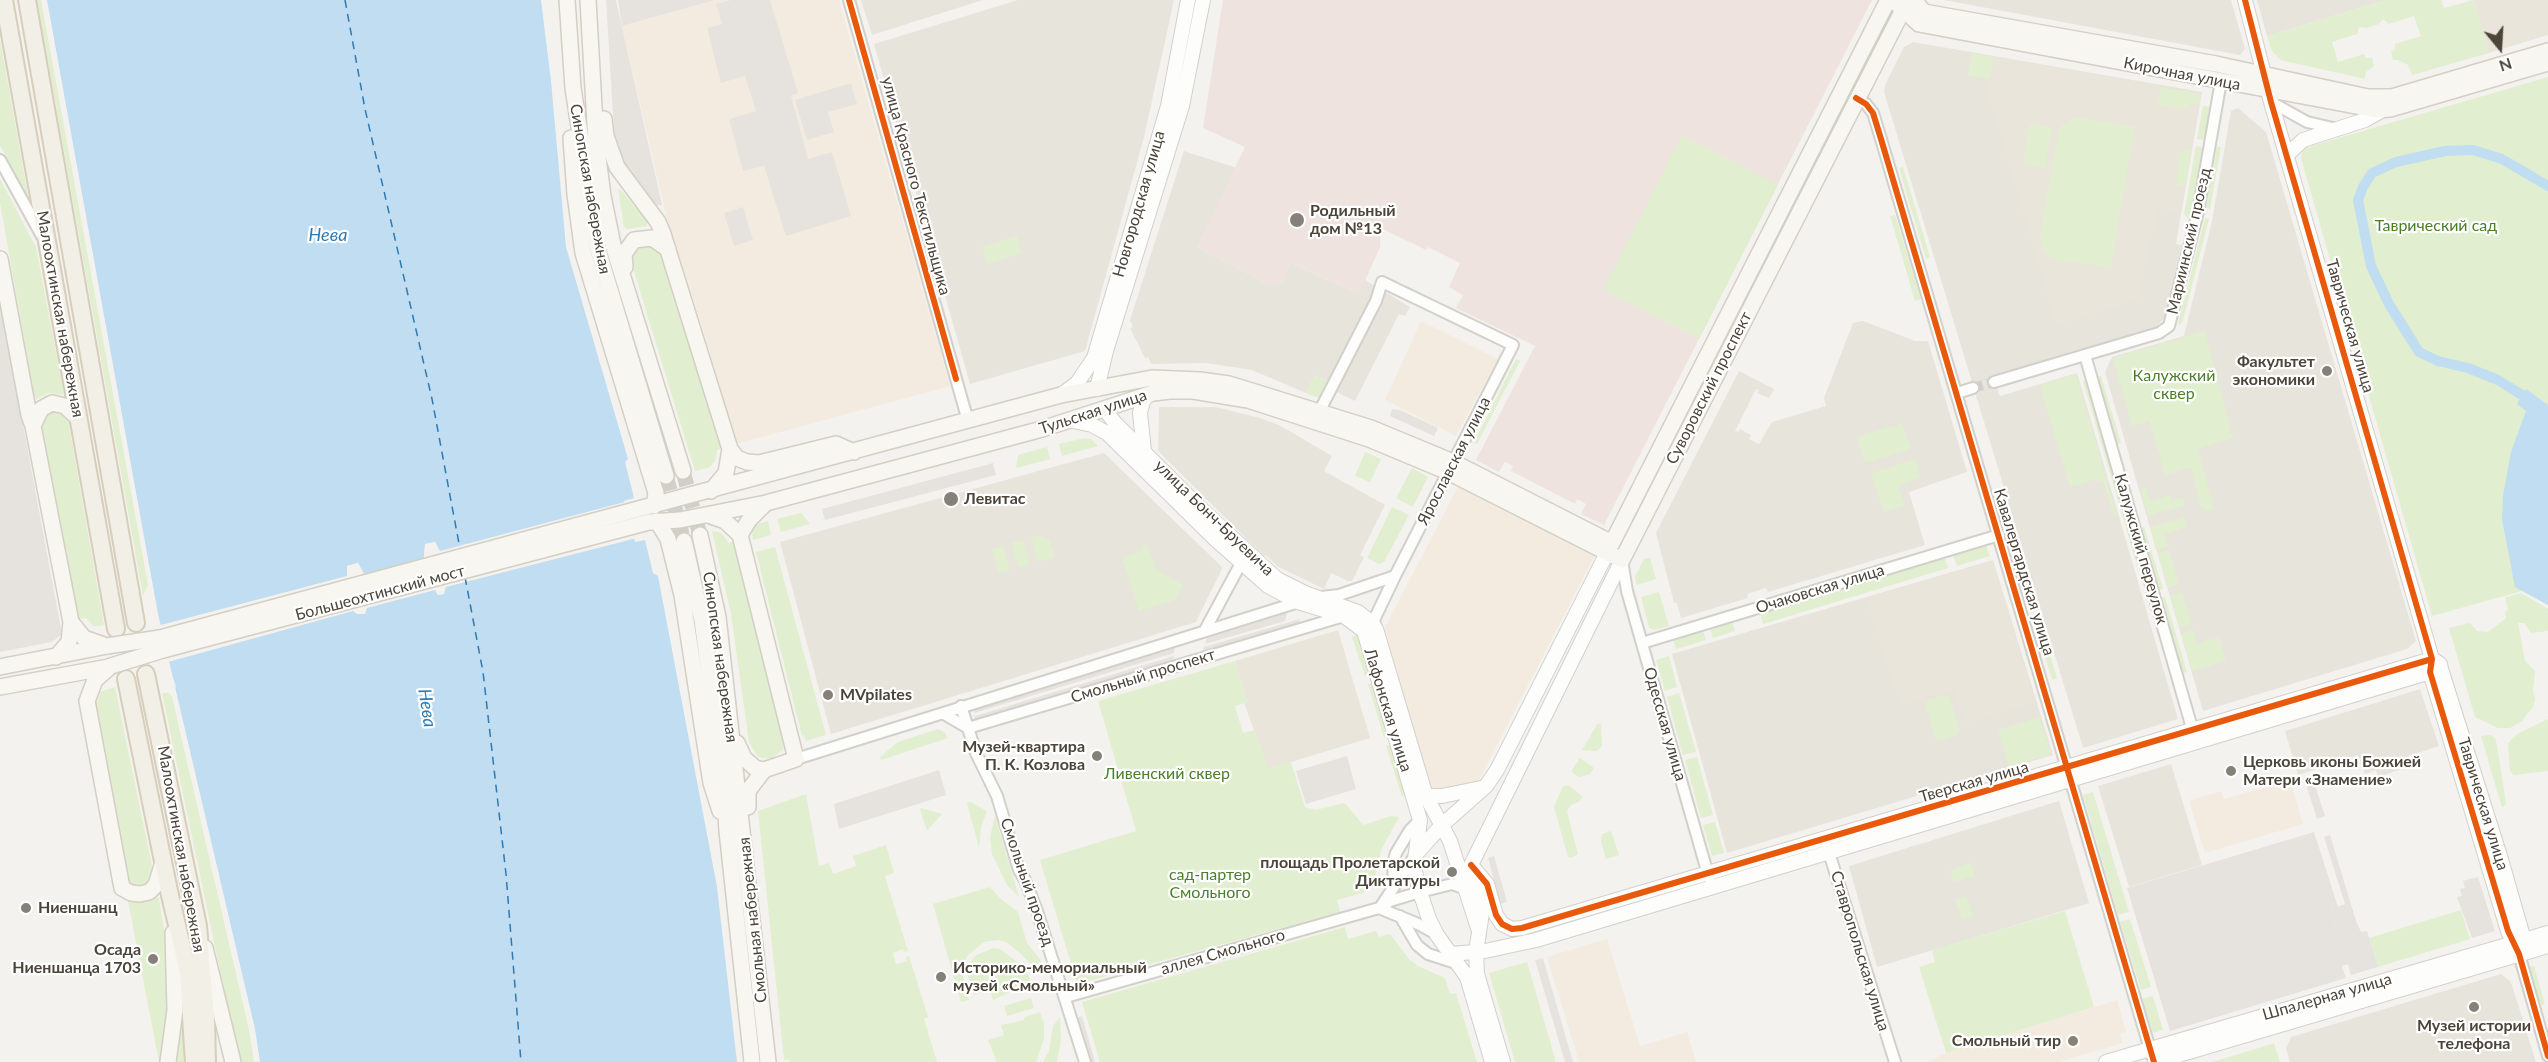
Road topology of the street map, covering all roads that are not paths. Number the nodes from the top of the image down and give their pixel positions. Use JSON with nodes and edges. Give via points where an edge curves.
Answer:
{"nodes":[{"id":1,"x":4,"y":0,"type":"edge"},
{"id":2,"x":27,"y":0,"type":"edge"},
{"id":3,"x":567,"y":0,"type":"edge"},
{"id":4,"x":588,"y":0,"type":"edge"},
{"id":5,"x":849,"y":0,"type":"edge"},
{"id":6,"x":1188,"y":0,"type":"edge"},
{"id":7,"x":1203,"y":0,"type":"edge"},
{"id":8,"x":1888,"y":0,"type":"edge"},
{"id":9,"x":2245,"y":0,"type":"edge"},
{"id":10,"x":1904,"y":2,"type":"edge"},
{"id":11,"x":2548,"y":51,"type":"edge"},
{"id":12,"x":2548,"y":63,"type":"edge"},
{"id":13,"x":593,"y":75,"type":"junction"},
{"id":14,"x":2222,"y":81,"type":"junction"},
{"id":15,"x":2268,"y":89,"type":"junction"},
{"id":16,"x":1856,"y":98,"type":"junction"},
{"id":17,"x":2383,"y":110,"type":"junction"},
{"id":18,"x":576,"y":115,"type":"junction"},
{"id":19,"x":2337,"y":129,"type":"junction"},
{"id":20,"x":2287,"y":155,"type":"junction"},
{"id":21,"x":0,"y":160,"type":"edge"},
{"id":22,"x":48,"y":246,"type":"junction"},
{"id":23,"x":668,"y":249,"type":"junction"},
{"id":24,"x":0,"y":259,"type":"edge"},
{"id":25,"x":631,"y":299,"type":"junction"},
{"id":26,"x":2085,"y":355,"type":"junction"},
{"id":27,"x":1994,"y":382,"type":"tunnel mouth"},
{"id":28,"x":1973,"y":388,"type":"tunnel mouth"},
{"id":29,"x":1097,"y":389,"type":"junction"},
{"id":30,"x":1957,"y":393,"type":"junction"},
{"id":31,"x":1061,"y":395,"type":"junction"},
{"id":32,"x":1148,"y":395,"type":"junction"},
{"id":33,"x":1104,"y":409,"type":"junction"},
{"id":34,"x":1317,"y":416,"type":"junction"},
{"id":35,"x":79,"y":419,"type":"junction"},
{"id":36,"x":1069,"y":420,"type":"junction"},
{"id":37,"x":968,"y":421,"type":"junction"},
{"id":38,"x":33,"y":426,"type":"junction"},
{"id":39,"x":730,"y":449,"type":"junction"},
{"id":40,"x":1143,"y":451,"type":"junction"},
{"id":41,"x":849,"y":453,"type":"junction"},
{"id":42,"x":1451,"y":467,"type":"junction"},
{"id":43,"x":683,"y":471,"type":"tunnel mouth"},
{"id":44,"x":666,"y":476,"type":"tunnel mouth"},
{"id":45,"x":850,"y":479,"type":"junction"},
{"id":46,"x":711,"y":490,"type":"junction"},
{"id":47,"x":766,"y":503,"type":"junction"},
{"id":48,"x":706,"y":514,"type":"junction"},
{"id":49,"x":651,"y":515,"type":"junction"},
{"id":50,"x":700,"y":535,"type":"tunnel mouth"},
{"id":51,"x":740,"y":535,"type":"junction"},
{"id":52,"x":1999,"y":535,"type":"junction"},
{"id":53,"x":684,"y":541,"type":"tunnel mouth"},
{"id":54,"x":1610,"y":548,"type":"junction"},
{"id":55,"x":1622,"y":560,"type":"junction"},
{"id":56,"x":1241,"y":563,"type":"junction"},
{"id":57,"x":1395,"y":576,"type":"junction"},
{"id":58,"x":1319,"y":597,"type":"junction"},
{"id":59,"x":1298,"y":602,"type":"junction"},
{"id":60,"x":1351,"y":614,"type":"junction"},
{"id":61,"x":71,"y":622,"type":"junction"},
{"id":62,"x":136,"y":624,"type":"dead end"},
{"id":63,"x":116,"y":629,"type":"dead end"},
{"id":64,"x":1376,"y":629,"type":"junction"},
{"id":65,"x":1205,"y":630,"type":"junction"},
{"id":66,"x":1642,"y":643,"type":"junction"},
{"id":67,"x":107,"y":646,"type":"junction"},
{"id":68,"x":56,"y":657,"type":"junction"},
{"id":69,"x":2434,"y":665,"type":"junction"},
{"id":70,"x":111,"y":666,"type":"junction"},
{"id":71,"x":0,"y":667,"type":"edge"},
{"id":72,"x":146,"y":674,"type":"dead end"},
{"id":73,"x":126,"y":679,"type":"dead end"},
{"id":74,"x":0,"y":687,"type":"edge"},
{"id":75,"x":961,"y":706,"type":"junction"},
{"id":76,"x":944,"y":714,"type":"junction"},
{"id":77,"x":968,"y":728,"type":"junction"},
{"id":78,"x":732,"y":732,"type":"junction"},
{"id":79,"x":2194,"y":736,"type":"junction"},
{"id":80,"x":796,"y":759,"type":"junction"},
{"id":81,"x":764,"y":770,"type":"junction"},
{"id":82,"x":2070,"y":774,"type":"junction"},
{"id":83,"x":731,"y":780,"type":"junction"},
{"id":84,"x":1486,"y":786,"type":"junction"},
{"id":85,"x":1426,"y":796,"type":"junction"},
{"id":86,"x":1419,"y":817,"type":"junction"},
{"id":87,"x":1441,"y":826,"type":"junction"},
{"id":88,"x":727,"y":831,"type":"junction"},
{"id":89,"x":744,"y":841,"type":"junction"},
{"id":90,"x":1450,"y":841,"type":"junction"},
{"id":91,"x":1827,"y":846,"type":"junction"},
{"id":92,"x":1414,"y":857,"type":"junction"},
{"id":93,"x":163,"y":862,"type":"junction"},
{"id":94,"x":1471,"y":865,"type":"junction"},
{"id":95,"x":1710,"y":881,"type":"junction"},
{"id":96,"x":1394,"y":886,"type":"junction"},
{"id":97,"x":1466,"y":890,"type":"junction"},
{"id":98,"x":168,"y":891,"type":"junction"},
{"id":99,"x":1420,"y":892,"type":"junction"},
{"id":100,"x":1379,"y":908,"type":"junction"},
{"id":101,"x":1400,"y":916,"type":"junction"},
{"id":102,"x":198,"y":926,"type":"junction"},
{"id":103,"x":1478,"y":928,"type":"junction"},
{"id":104,"x":2548,"y":933,"type":"edge"},
{"id":105,"x":1437,"y":934,"type":"junction"},
{"id":106,"x":2518,"y":946,"type":"junction"},
{"id":107,"x":2548,"y":946,"type":"edge"},
{"id":108,"x":1475,"y":957,"type":"junction"},
{"id":109,"x":1455,"y":959,"type":"junction"},
{"id":110,"x":1066,"y":997,"type":"junction"},
{"id":111,"x":2548,"y":1056,"type":"edge"},
{"id":112,"x":2153,"y":1058,"type":"edge"},
{"id":113,"x":168,"y":1062,"type":"edge"},
{"id":114,"x":194,"y":1062,"type":"edge"},
{"id":115,"x":207,"y":1062,"type":"edge"},
{"id":116,"x":233,"y":1062,"type":"edge"},
{"id":117,"x":752,"y":1062,"type":"edge"},
{"id":118,"x":768,"y":1062,"type":"edge"},
{"id":119,"x":1085,"y":1062,"type":"edge"},
{"id":120,"x":1492,"y":1062,"type":"edge"},
{"id":121,"x":1503,"y":1062,"type":"edge"},
{"id":122,"x":1895,"y":1062,"type":"edge"},
{"id":123,"x":2106,"y":1062,"type":"edge"}],
"edges":[{"from":1,"to":22,"type":"main road","name":"Малоохтинская набережная"},
{"from":2,"to":62,"type":"main road","name":"Малоохтинская набережная"},
{"from":3,"to":18,"type":"main road","name":"Синопская набережная"},
{"from":4,"to":13,"type":"main road","name":"Синопская набережная"},
{"from":5,"to":37,"type":"street","name":"улица Красного Текстильщика"},
{"from":6,"to":31,"type":"street","name":"Новгородская улица","via":[[1168,106],[1094,358],[1077,383]]},
{"from":7,"to":29,"type":"street","name":"Новгородская улица","via":[[1182,106]]},
{"from":8,"to":54,"type":"main road","name":"Суворовский проспект"},
{"from":9,"to":15,"type":"street","name":"Таврическая улица"},
{"from":10,"to":14,"type":"main road","name":"Кирочная улица","via":[[1919,24]]},
{"from":10,"to":15,"type":"main road","name":"Кирочная улица","via":[[1924,12]]},
{"from":10,"to":16,"type":"main road","name":"Суворовский проспект"},
{"from":11,"to":15,"type":"main road","name":"Кирочная улица","via":[[2392,97]]},
{"from":12,"to":17,"type":"main road","name":"Кирочная улица"},
{"from":13,"to":23,"type":"main road","via":[[601,93],[606,136],[616,167],[658,222]]},
{"from":13,"to":25,"type":"main road","name":"Синопская набережная","via":[[603,196]]},
{"from":14,"to":15,"type":"main road","name":"Кирочная улица"},
{"from":14,"to":26,"type":"street","name":"Мариинский проезд","via":[[2198,212],[2169,326],[2159,333]]},
{"from":15,"to":17,"type":"main road","name":"Кирочная улица"},
{"from":15,"to":19,"type":"street","via":[[2307,122]]},
{"from":15,"to":20,"type":"street","name":"Таврическая улица"},
{"from":16,"to":30,"type":"street","name":"Кавалергардская улица","via":[[1873,113]]},
{"from":16,"to":55,"type":"main road","name":"Суворовский проспект"},
{"from":17,"to":19,"type":"street"},
{"from":18,"to":44,"type":"main road","name":"Синопская набережная","via":[[598,250]]},
{"from":18,"to":49,"type":"main road","via":[[571,133],[572,158],[583,253],[656,493]]},
{"from":19,"to":20,"type":"street","via":[[2303,140]]},
{"from":20,"to":69,"type":"street","name":"Таврическая улица"},
{"from":21,"to":22,"type":"street"},
{"from":22,"to":35,"type":"main road","name":"Малоохтинская набережная"},
{"from":23,"to":25,"type":"main road","via":[[652,238],[634,240],[628,245],[624,262]]},
{"from":23,"to":39,"type":"main road"},
{"from":24,"to":38,"type":"main road"},
{"from":25,"to":43,"type":"main road","name":"Синопская набережная"},
{"from":26,"to":27,"type":"street","name":"Мариинский проезд"},
{"from":26,"to":79,"type":"street","name":"Калужский переулок"},
{"from":28,"to":30,"type":"street"},
{"from":29,"to":31,"type":"main road","name":"Тульская улица"},
{"from":29,"to":33,"type":"main road","name":"улица Бонч-Бруевича"},
{"from":29,"to":34,"type":"main road","name":"Тульская улица","via":[[1152,378],[1200,380],[1251,389]]},
{"from":30,"to":52,"type":"street","name":"Кавалергардская улица"},
{"from":31,"to":37,"type":"main road","name":"Тульская улица"},
{"from":32,"to":33,"type":"main road","name":"Тульская улица"},
{"from":32,"to":34,"type":"main road","name":"Тульская улица","via":[[1182,391],[1222,395]]},
{"from":32,"to":40,"type":"street","via":[[1140,413]]},
{"from":33,"to":36,"type":"main road","name":"Тульская улица"},
{"from":33,"to":40,"type":"street","name":"улица Бонч-Бруевича"},
{"from":34,"to":42,"type":"main road","name":"Тульская улица","via":[[1369,440]]},
{"from":34,"to":42,"type":"street","name":"Ярославская улица","via":[[1382,282],[1512,345]]},
{"from":35,"to":38,"type":"main road","via":[[65,406],[52,403],[41,409]]},
{"from":35,"to":63,"type":"main road","name":"Малоохтинская набережная"},
{"from":36,"to":45,"type":"main road","name":"Тульская улица"},
{"from":36,"to":56,"type":"street","name":"улица Бонч-Бруевича","via":[[1092,425],[1107,434]]},
{"from":37,"to":41,"type":"main road","name":"Тульская улица"},
{"from":38,"to":61,"type":"main road"},
{"from":39,"to":41,"type":"main road","via":[[737,458],[759,463],[836,444]]},
{"from":39,"to":46,"type":"main road","via":[[726,472]]},
{"from":40,"to":58,"type":"street","name":"улица Бонч-Бруевича","via":[[1261,566],[1277,579]]},
{"from":41,"to":45,"type":"main road"},
{"from":41,"to":46,"type":"main road","name":"Тульская улица"},
{"from":42,"to":54,"type":"main road","name":"Тульская улица"},
{"from":42,"to":57,"type":"street","name":"Ярославская улица"},
{"from":45,"to":47,"type":"main road","name":"Тульская улица"},
{"from":46,"to":49,"type":"main road","name":"Тульская улица"},
{"from":47,"to":48,"type":"main road","name":"Тульская улица"},
{"from":47,"to":51,"type":"main road"},
{"from":48,"to":49,"type":"main road","name":"Тульская улица","via":[[680,520]]},
{"from":48,"to":51,"type":"main road","via":[[725,521]]},
{"from":49,"to":67,"type":"main road","name":"Большеохтинский мост","bridge":true,"via":[[160,638]]},
{"from":49,"to":70,"type":"main road","name":"Большеохтинский мост","bridge":true},
{"from":49,"to":88,"type":"main road","via":[[666,532],[682,595],[711,783]]},
{"from":50,"to":78,"type":"main road","name":"Синопская набережная","via":[[718,617]]},
{"from":51,"to":80,"type":"main road"},
{"from":52,"to":66,"type":"street","name":"Очаковская улица"},
{"from":52,"to":82,"type":"street","name":"Кавалергардская улица"},
{"from":53,"to":83,"type":"main road","name":"Синопская набережная"},
{"from":54,"to":55,"type":"main road","name":"Тульская улица"},
{"from":54,"to":84,"type":"street","name":"Суворовский проспект"},
{"from":55,"to":66,"type":"street","name":"Одесская улица"},
{"from":55,"to":94,"type":"street","name":"Суворовский проспект"},
{"from":56,"to":59,"type":"street","name":"улица Бонч-Бруевича","via":[[1268,586]]},
{"from":56,"to":65,"type":"street","name":"Смольный проспект"},
{"from":57,"to":58,"type":"street","via":[[1339,595]]},
{"from":57,"to":64,"type":"street","name":"Ярославская улица","via":[[1374,620]]},
{"from":58,"to":59,"type":"street","name":"Смольный проспект"},
{"from":58,"to":60,"type":"street","name":"улица Бонч-Бруевича"},
{"from":59,"to":60,"type":"street","name":"улица Бонч-Бруевича"},
{"from":59,"to":65,"type":"street","name":"Смольный проспект"},
{"from":60,"to":64,"type":"street","name":"Лафонская улица","via":[[1366,617]]},
{"from":60,"to":77,"type":"street","name":"Смольный проспект"},
{"from":60,"to":86,"type":"street","name":"Лафонская улица","via":[[1364,631]]},
{"from":61,"to":67,"type":"main road","via":[[84,638]]},
{"from":61,"to":68,"type":"main road","via":[[69,642]]},
{"from":64,"to":85,"type":"street","name":"Лафонская улица"},
{"from":65,"to":75,"type":"street","name":"Смольный проспект"},
{"from":66,"to":95,"type":"street","name":"Одесская улица"},
{"from":67,"to":68,"type":"main road","name":"Большеохтинский мост"},
{"from":68,"to":71,"type":"main road","name":"Большеохтинский мост"},
{"from":69,"to":79,"type":"street","name":"Тверская улица"},
{"from":69,"to":106,"type":"street","name":"Таврическая улица"},
{"from":70,"to":74,"type":"main road","name":"Большеохтинский мост"},
{"from":70,"to":93,"type":"main road","via":[[94,680],[87,701],[122,888],[140,894],[149,891],[156,885]]},
{"from":72,"to":102,"type":"main road","name":"Малоохтинская набережная"},
{"from":73,"to":93,"type":"main road","name":"Малоохтинская набережная"},
{"from":75,"to":76,"type":"street","name":"Смольный проспект"},
{"from":75,"to":77,"type":"street","name":"Смольный проезд"},
{"from":76,"to":77,"type":"street"},
{"from":76,"to":80,"type":"street","name":"Смольный проспект"},
{"from":77,"to":110,"type":"street","name":"Смольный проезд","via":[[997,796],[1019,870],[1026,880]]},
{"from":78,"to":81,"type":"main road","via":[[748,764]]},
{"from":78,"to":83,"type":"main road","name":"Синопская набережная"},
{"from":79,"to":82,"type":"street","name":"Тверская улица"},
{"from":80,"to":81,"type":"main road"},
{"from":81,"to":89,"type":"main road","via":[[748,791],[750,831]]},
{"from":82,"to":91,"type":"street","name":"Тверская улица"},
{"from":82,"to":112,"type":"street","name":"Кавалергардская улица"},
{"from":83,"to":88,"type":"main road","name":"Смольная набережная"},
{"from":83,"to":89,"type":"main road","name":"Смольная набережная"},
{"from":84,"to":85,"type":"street"},
{"from":84,"to":87,"type":"street"},
{"from":85,"to":87,"type":"street"},
{"from":86,"to":92,"type":"street"},
{"from":86,"to":96,"type":"street","via":[[1396,853]]},
{"from":87,"to":90,"type":"street"},
{"from":87,"to":92,"type":"street"},
{"from":88,"to":117,"type":"main road","name":"Смольная набережная"},
{"from":89,"to":118,"type":"main road","name":"Смольная набережная"},
{"from":90,"to":94,"type":"street","via":[[1464,851]]},
{"from":90,"to":97,"type":"street"},
{"from":91,"to":95,"type":"street","name":"Тверская улица"},
{"from":91,"to":122,"type":"street","name":"Ставропольская улица"},
{"from":92,"to":96,"type":"street"},
{"from":92,"to":99,"type":"street"},
{"from":93,"to":98,"type":"main road","name":"Малоохтинская набережная"},
{"from":94,"to":95,"type":"street","name":"Тверская улица","via":[[1487,884],[1496,915],[1502,924],[1512,928]]},
{"from":94,"to":103,"type":"street","via":[[1481,901]]},
{"from":95,"to":108,"type":"street","name":"Тверская улица"},
{"from":96,"to":100,"type":"street"},
{"from":97,"to":99,"type":"street","via":[[1452,884]]},
{"from":97,"to":103,"type":"street"},
{"from":98,"to":113,"type":"main road","via":[[176,980]]},
{"from":98,"to":114,"type":"main road","name":"Малоохтинская набережная","via":[[188,972]]},
{"from":99,"to":100,"type":"street"},
{"from":99,"to":105,"type":"street"},
{"from":100,"to":101,"type":"street"},
{"from":100,"to":110,"type":"street","name":"аллея Смольного"},
{"from":101,"to":105,"type":"street"},
{"from":101,"to":109,"type":"street","via":[[1417,945],[1428,954]]},
{"from":102,"to":115,"type":"main road","name":"Малоохтинская набережная"},
{"from":102,"to":116,"type":"main road"},
{"from":103,"to":108,"type":"street"},
{"from":104,"to":106,"type":"street","name":"Шпалерная улица"},
{"from":105,"to":109,"type":"street"},
{"from":106,"to":107,"type":"street","name":"Шпалерная улица"},
{"from":106,"to":111,"type":"street","name":"Таврическая улица"},
{"from":106,"to":112,"type":"street","name":"Шпалерная улица"},
{"from":108,"to":109,"type":"street"},
{"from":108,"to":121,"type":"street"},
{"from":109,"to":120,"type":"street","via":[[1467,977]]},
{"from":110,"to":119,"type":"street","name":"Смольный проезд"},
{"from":112,"to":123,"type":"street","name":"Шпалерная улица"}]}
